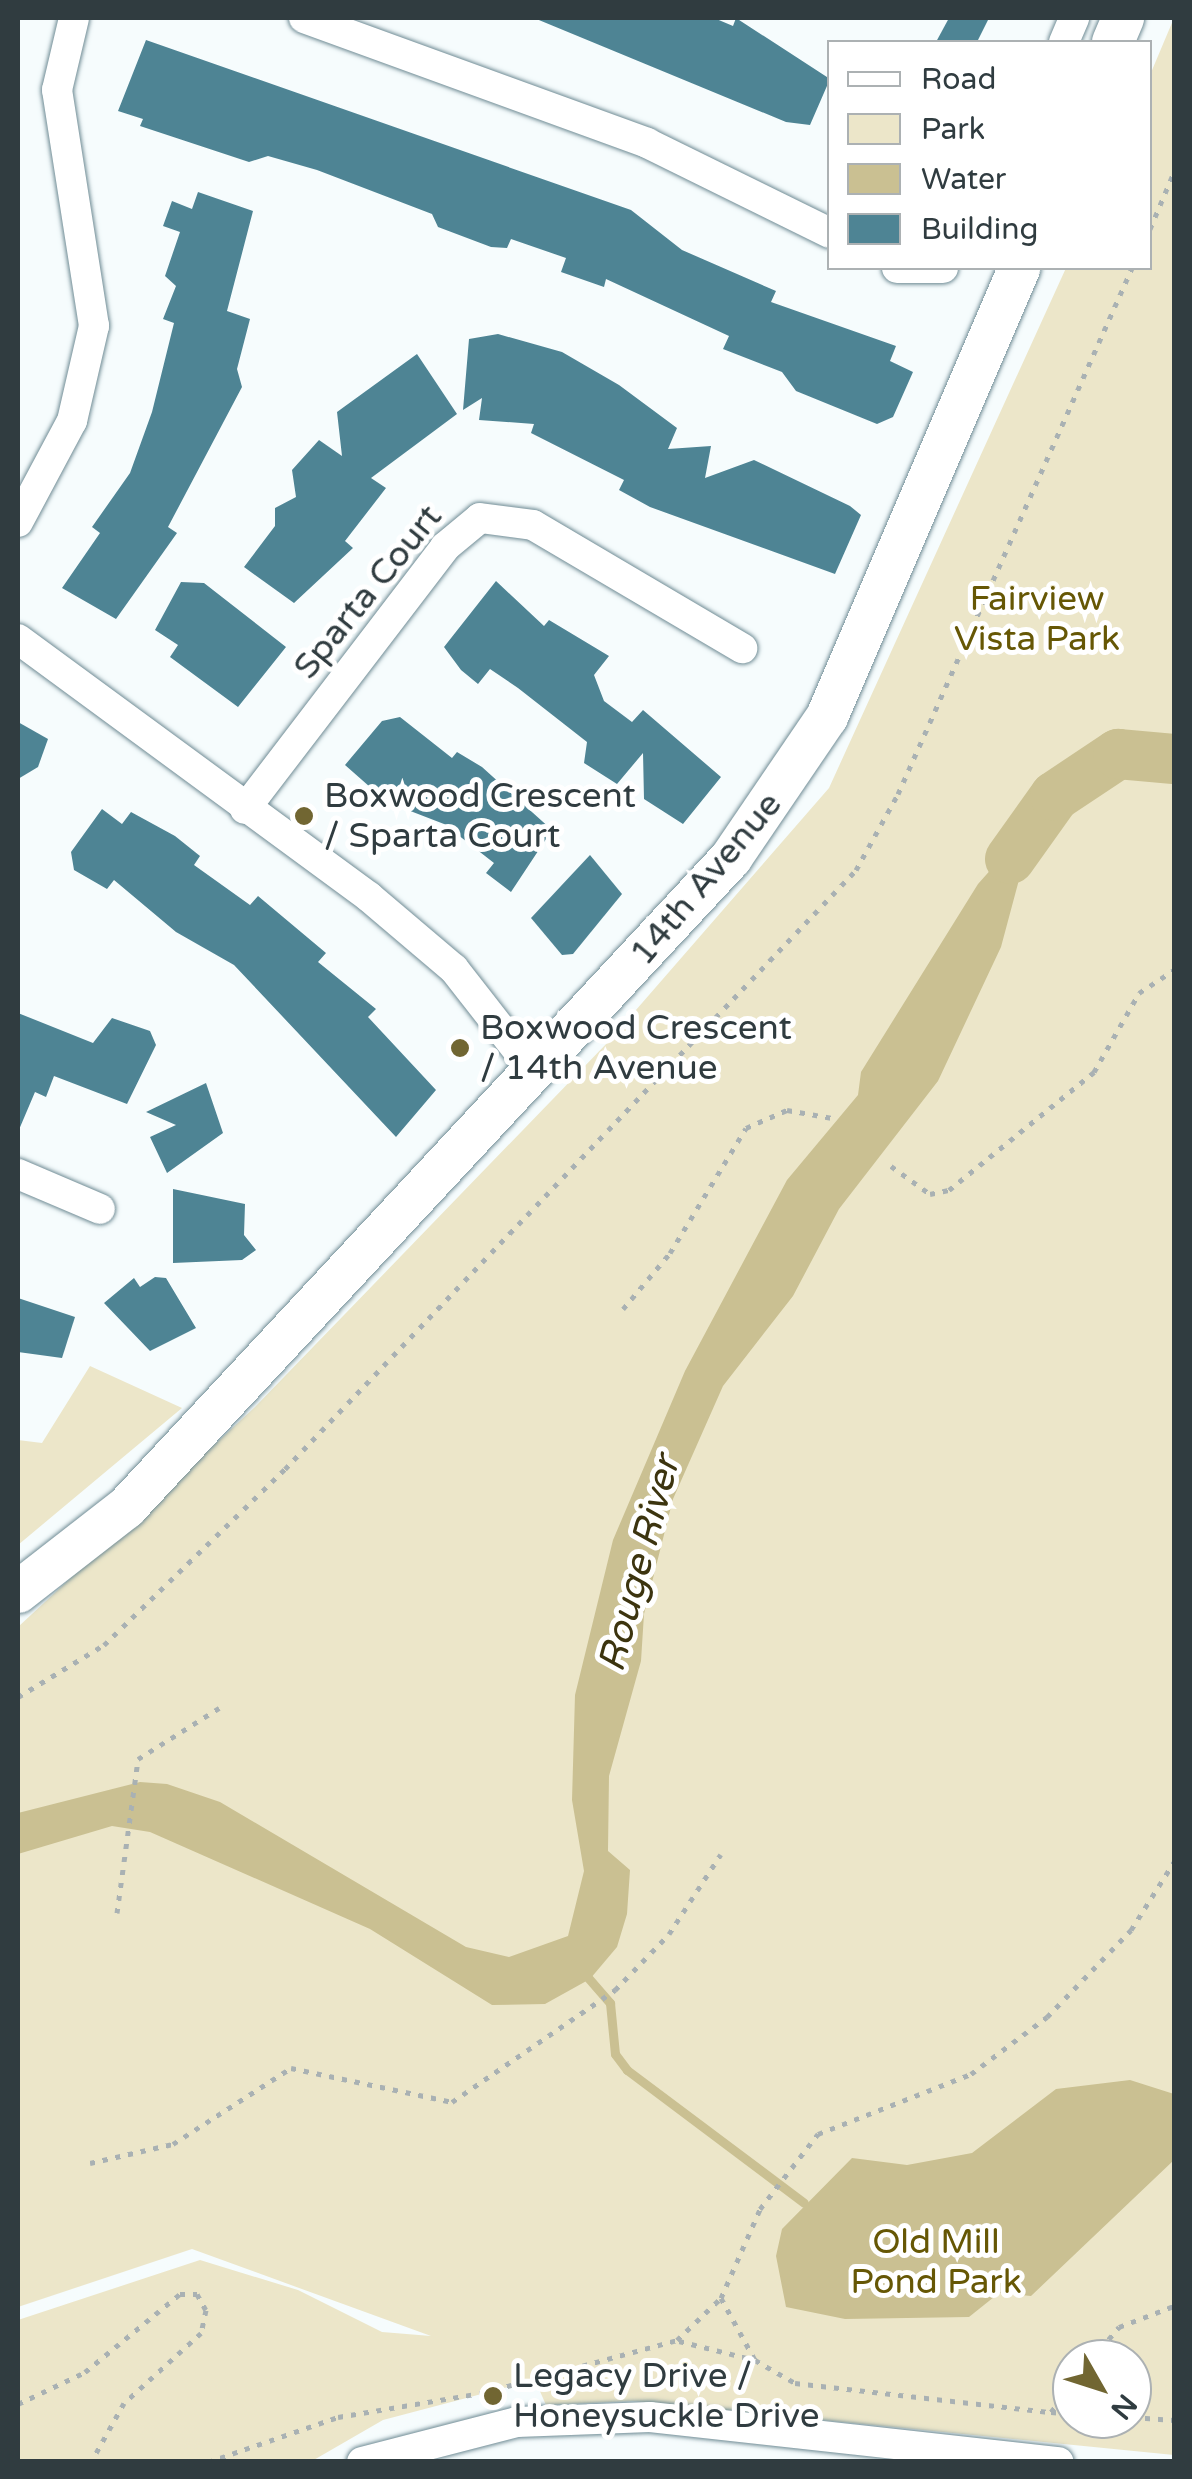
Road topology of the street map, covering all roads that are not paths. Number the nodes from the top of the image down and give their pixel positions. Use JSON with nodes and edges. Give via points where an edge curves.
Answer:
{"nodes":[{"id":1,"x":74,"y":18,"type":"edge"},
{"id":2,"x":304,"y":18,"type":"edge"},
{"id":3,"x":827,"y":232,"type":"edge"},
{"id":4,"x":1018,"y":270,"type":"edge"},
{"id":5,"x":18,"y":522,"type":"edge"},
{"id":6,"x":18,"y":639,"type":"edge"},
{"id":7,"x":742,"y":648,"type":"dead end"},
{"id":8,"x":245,"y":809,"type":"junction"},
{"id":9,"x":536,"y":1074,"type":"junction"},
{"id":10,"x":18,"y":1174,"type":"edge"},
{"id":11,"x":100,"y":1209,"type":"dead end"},
{"id":12,"x":18,"y":1592,"type":"edge"},
{"id":13,"x":870,"y":2452,"type":"edge"},
{"id":14,"x":419,"y":2453,"type":"edge"},
{"id":15,"x":362,"y":2462,"type":"edge"},
{"id":16,"x":1060,"y":2462,"type":"edge"}],
"edges":[{"from":1,"to":5,"type":"street","via":[[56,90],[94,326],[72,421]]},
{"from":2,"to":3,"type":"street","via":[[647,142]]},
{"from":4,"to":9,"type":"main road","name":"14th Avenue","via":[[827,717],[731,858]]},
{"from":6,"to":8,"type":"street"},
{"from":7,"to":8,"type":"street","name":"Sparta Court","via":[[534,525],[480,518],[444,547]]},
{"from":8,"to":9,"type":"street","via":[[454,969]]},
{"from":9,"to":12,"type":"main road","name":"14th Avenue","via":[[126,1508]]},
{"from":10,"to":11,"type":"street"},
{"from":13,"to":14,"type":"street","via":[[650,2416],[517,2422]]},
{"from":13,"to":16,"type":"street"},
{"from":14,"to":15,"type":"street"}]}
